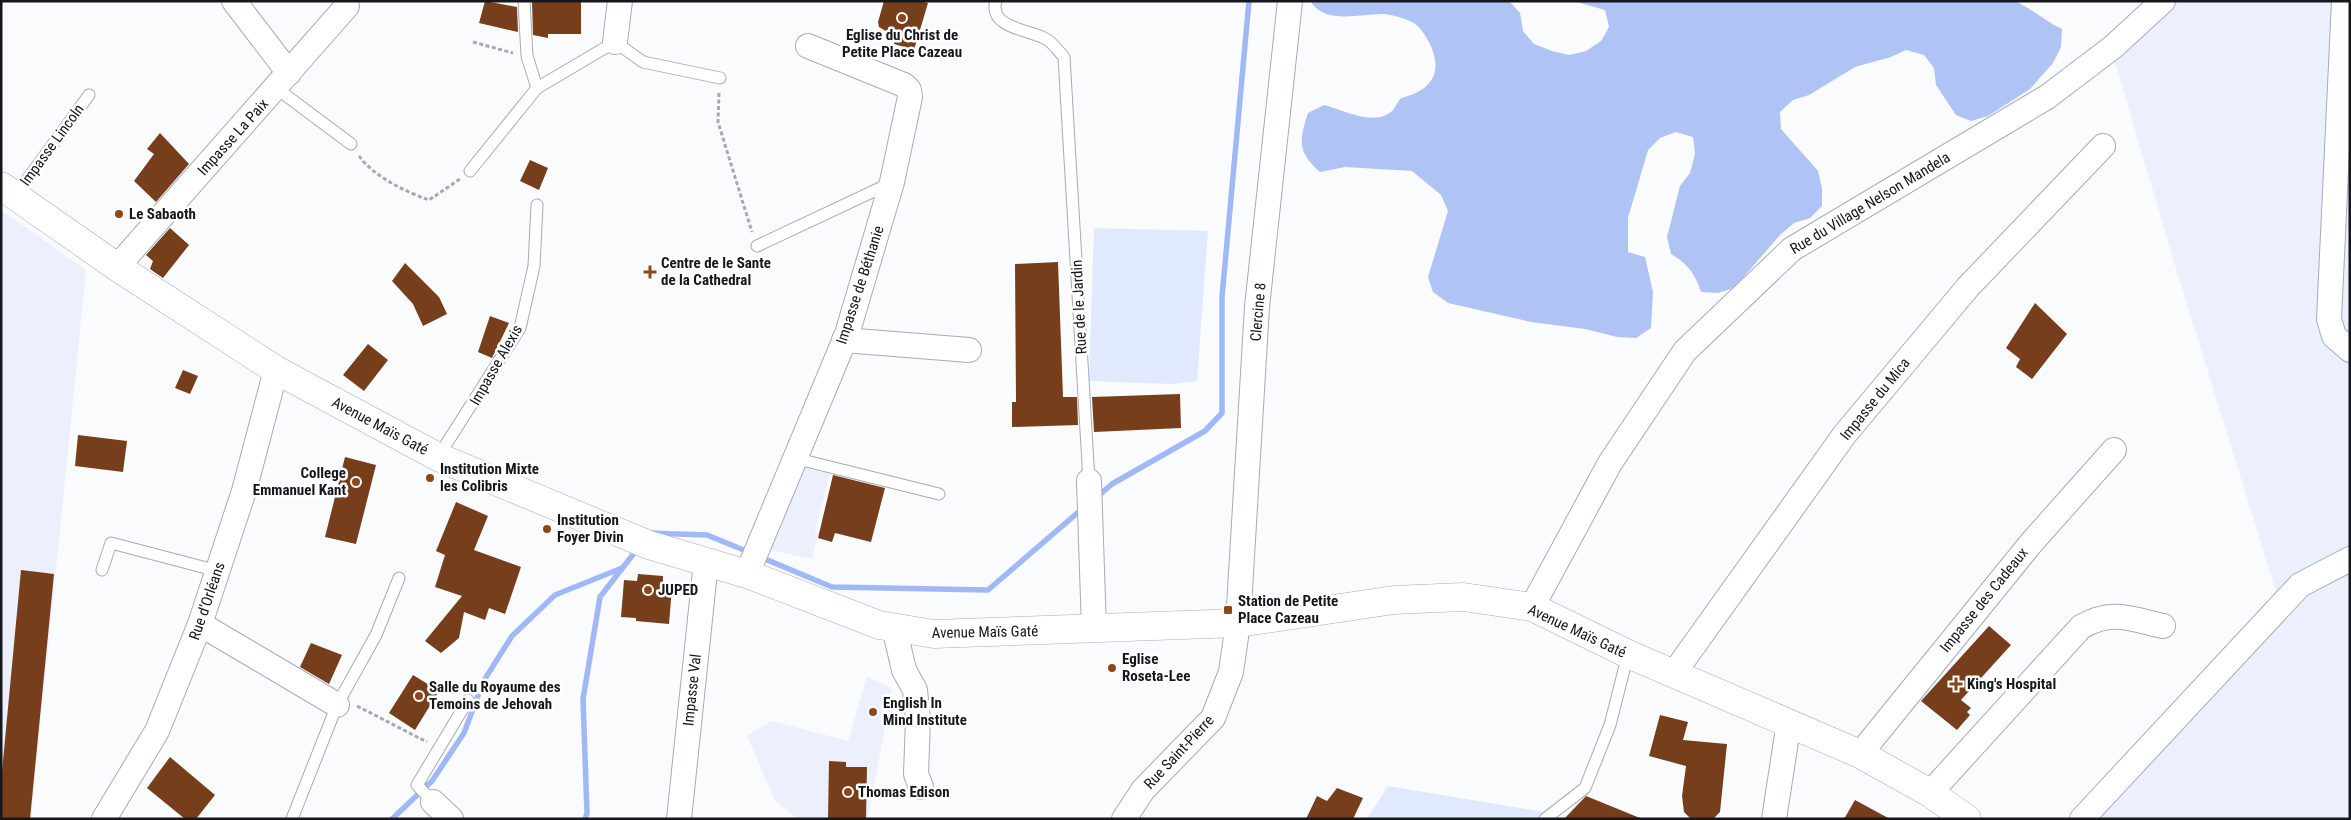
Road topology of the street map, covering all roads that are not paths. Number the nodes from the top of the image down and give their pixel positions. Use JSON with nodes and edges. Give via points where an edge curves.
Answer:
{"nodes":[{"id":1,"x":234,"y":1,"type":"edge"},
{"id":2,"x":524,"y":1,"type":"edge"},
{"id":3,"x":620,"y":1,"type":"edge"},
{"id":4,"x":996,"y":1,"type":"edge"},
{"id":5,"x":1290,"y":1,"type":"edge"},
{"id":6,"x":2163,"y":1,"type":"edge"},
{"id":7,"x":2344,"y":1,"type":"edge"},
{"id":8,"x":349,"y":3,"type":"edge"},
{"id":9,"x":615,"y":42,"type":"junction"},
{"id":10,"x":808,"y":46,"type":"dead end"},
{"id":11,"x":720,"y":78,"type":"road end"},
{"id":12,"x":283,"y":81,"type":"junction"},
{"id":13,"x":537,"y":88,"type":"junction"},
{"id":14,"x":89,"y":95,"type":"dead end"},
{"id":15,"x":351,"y":144,"type":"road end"},
{"id":16,"x":2103,"y":146,"type":"dead end"},
{"id":17,"x":470,"y":171,"type":"road end"},
{"id":18,"x":892,"y":182,"type":"junction"},
{"id":19,"x":8,"y":191,"type":"edge"},
{"id":20,"x":537,"y":205,"type":"dead end"},
{"id":21,"x":757,"y":246,"type":"road end"},
{"id":22,"x":117,"y":267,"type":"junction"},
{"id":23,"x":844,"y":340,"type":"junction"},
{"id":24,"x":969,"y":350,"type":"dead end"},
{"id":25,"x":2350,"y":350,"type":"edge"},
{"id":26,"x":276,"y":370,"type":"junction"},
{"id":27,"x":2114,"y":450,"type":"dead end"},
{"id":28,"x":438,"y":457,"type":"junction"},
{"id":29,"x":794,"y":458,"type":"junction"},
{"id":30,"x":1088,"y":481,"type":"joint"},
{"id":31,"x":939,"y":494,"type":"dead end"},
{"id":32,"x":2350,"y":559,"type":"edge"},
{"id":33,"x":706,"y":562,"type":"junction"},
{"id":34,"x":102,"y":570,"type":"dead end"},
{"id":35,"x":749,"y":570,"type":"junction"},
{"id":36,"x":218,"y":571,"type":"junction"},
{"id":37,"x":399,"y":578,"type":"dead end"},
{"id":38,"x":1532,"y":607,"type":"junction"},
{"id":39,"x":1238,"y":623,"type":"junction"},
{"id":40,"x":200,"y":624,"type":"junction"},
{"id":41,"x":2163,"y":626,"type":"dead end"},
{"id":42,"x":894,"y":627,"type":"junction"},
{"id":43,"x":1094,"y":629,"type":"junction"},
{"id":44,"x":1628,"y":654,"type":"junction"},
{"id":45,"x":1674,"y":673,"type":"junction"},
{"id":46,"x":468,"y":700,"type":"dead end"},
{"id":47,"x":339,"y":701,"type":"junction"},
{"id":48,"x":1789,"y":722,"type":"junction"},
{"id":49,"x":1860,"y":754,"type":"junction"},
{"id":50,"x":921,"y":786,"type":"dead end"},
{"id":51,"x":425,"y":793,"type":"joint"},
{"id":52,"x":1930,"y":793,"type":"junction"},
{"id":53,"x":104,"y":819,"type":"edge"},
{"id":54,"x":292,"y":819,"type":"edge"},
{"id":55,"x":451,"y":819,"type":"edge"},
{"id":56,"x":679,"y":819,"type":"edge"},
{"id":57,"x":1124,"y":819,"type":"edge"},
{"id":58,"x":1545,"y":819,"type":"edge"},
{"id":59,"x":1774,"y":819,"type":"edge"},
{"id":60,"x":1966,"y":819,"type":"edge"},
{"id":61,"x":2082,"y":819,"type":"edge"}],
"edges":[{"from":1,"to":12,"type":"street"},
{"from":2,"to":13,"type":"lane","via":[[527,56]]},
{"from":3,"to":9,"type":"street"},
{"from":4,"to":30,"type":"lane","name":"Rue de le Jardin","via":[[996,16],[1003,22],[1047,38],[1064,57]]},
{"from":5,"to":39,"type":"street","name":"Clercine 8","via":[[1257,307]]},
{"from":6,"to":38,"type":"street","name":"Rue du Village Nelson Mandela","via":[[2112,47],[2047,97],[1792,249],[1692,344],[1610,463]]},
{"from":7,"to":25,"type":"street","via":[[2329,319],[2334,336]]},
{"from":8,"to":12,"type":"street","name":"Impasse La Paix"},
{"from":9,"to":11,"type":"lane","via":[[643,62]]},
{"from":9,"to":13,"type":"lane"},
{"from":10,"to":18,"type":"street","name":"Impasse de Béthanie","via":[[904,85],[909,90]]},
{"from":12,"to":15,"type":"lane"},
{"from":12,"to":22,"type":"street","name":"Impasse La Paix"},
{"from":13,"to":17,"type":"lane"},
{"from":14,"to":19,"type":"lane","name":"Impasse Lincoln"},
{"from":16,"to":45,"type":"street","name":"Impasse du Mica","via":[[1968,287],[1845,434]]},
{"from":18,"to":21,"type":"lane"},
{"from":18,"to":23,"type":"street","name":"Impasse de Béthanie"},
{"from":19,"to":22,"type":"street","name":"Avenue Maïs Gaté"},
{"from":20,"to":28,"type":"lane","name":"Impasse Alexis","via":[[534,266],[520,328]]},
{"from":22,"to":26,"type":"street","name":"Avenue Maïs Gaté"},
{"from":23,"to":24,"type":"street"},
{"from":23,"to":29,"type":"street","name":"Impasse de Béthanie"},
{"from":26,"to":28,"type":"street","name":"Avenue Maïs Gaté"},
{"from":26,"to":36,"type":"street","name":"Rue d'Orléans","via":[[244,490]]},
{"from":27,"to":49,"type":"street","name":"Impasse des Cadeaux","via":[[2032,542]]},
{"from":28,"to":33,"type":"street","name":"Avenue Maïs Gaté","via":[[642,542]]},
{"from":29,"to":31,"type":"lane"},
{"from":29,"to":35,"type":"street","name":"Impasse de Béthanie"},
{"from":30,"to":43,"type":"street","name":"Rue de le Jardin"},
{"from":32,"to":61,"type":"street","via":[[2300,585]]},
{"from":33,"to":35,"type":"street","name":"Avenue Maïs Gaté"},
{"from":33,"to":56,"type":"street","name":"Impasse Val"},
{"from":34,"to":36,"type":"lane","via":[[111,543]]},
{"from":35,"to":42,"type":"street","name":"Avenue Maïs Gaté","via":[[879,625]]},
{"from":36,"to":40,"type":"street","name":"Rue d'Orléans"},
{"from":37,"to":47,"type":"lane","via":[[376,635]]},
{"from":38,"to":39,"type":"street","name":"Avenue Maïs Gaté","via":[[1463,597],[1394,600]]},
{"from":38,"to":44,"type":"street","name":"Avenue Maïs Gaté"},
{"from":39,"to":43,"type":"street","name":"Avenue Maïs Gaté"},
{"from":39,"to":57,"type":"street","name":"Rue Saint-Pierre","via":[[1231,672],[1213,718],[1143,790]]},
{"from":40,"to":47,"type":"street"},
{"from":40,"to":53,"type":"street","name":"Rue d'Orléans","via":[[157,731]]},
{"from":41,"to":52,"type":"street","via":[[2115,616],[2097,618],[2081,627]]},
{"from":42,"to":43,"type":"street","name":"Avenue Maïs Gaté","via":[[934,634]]},
{"from":42,"to":50,"type":"street","via":[[904,670],[915,690],[918,719],[916,774]]},
{"from":44,"to":45,"type":"street","name":"Avenue Maïs Gaté"},
{"from":44,"to":58,"type":"lane","via":[[1610,725],[1585,788]]},
{"from":45,"to":48,"type":"street","name":"Avenue Maïs Gaté"},
{"from":46,"to":51,"type":"lane","via":[[439,749]]},
{"from":47,"to":54,"type":"lane"},
{"from":48,"to":49,"type":"street","name":"Avenue Maïs Gaté"},
{"from":48,"to":59,"type":"street"},
{"from":49,"to":52,"type":"street","name":"Avenue Maïs Gaté"},
{"from":51,"to":55,"type":"street"},
{"from":52,"to":60,"type":"street","name":"Avenue Maïs Gaté"}]}
